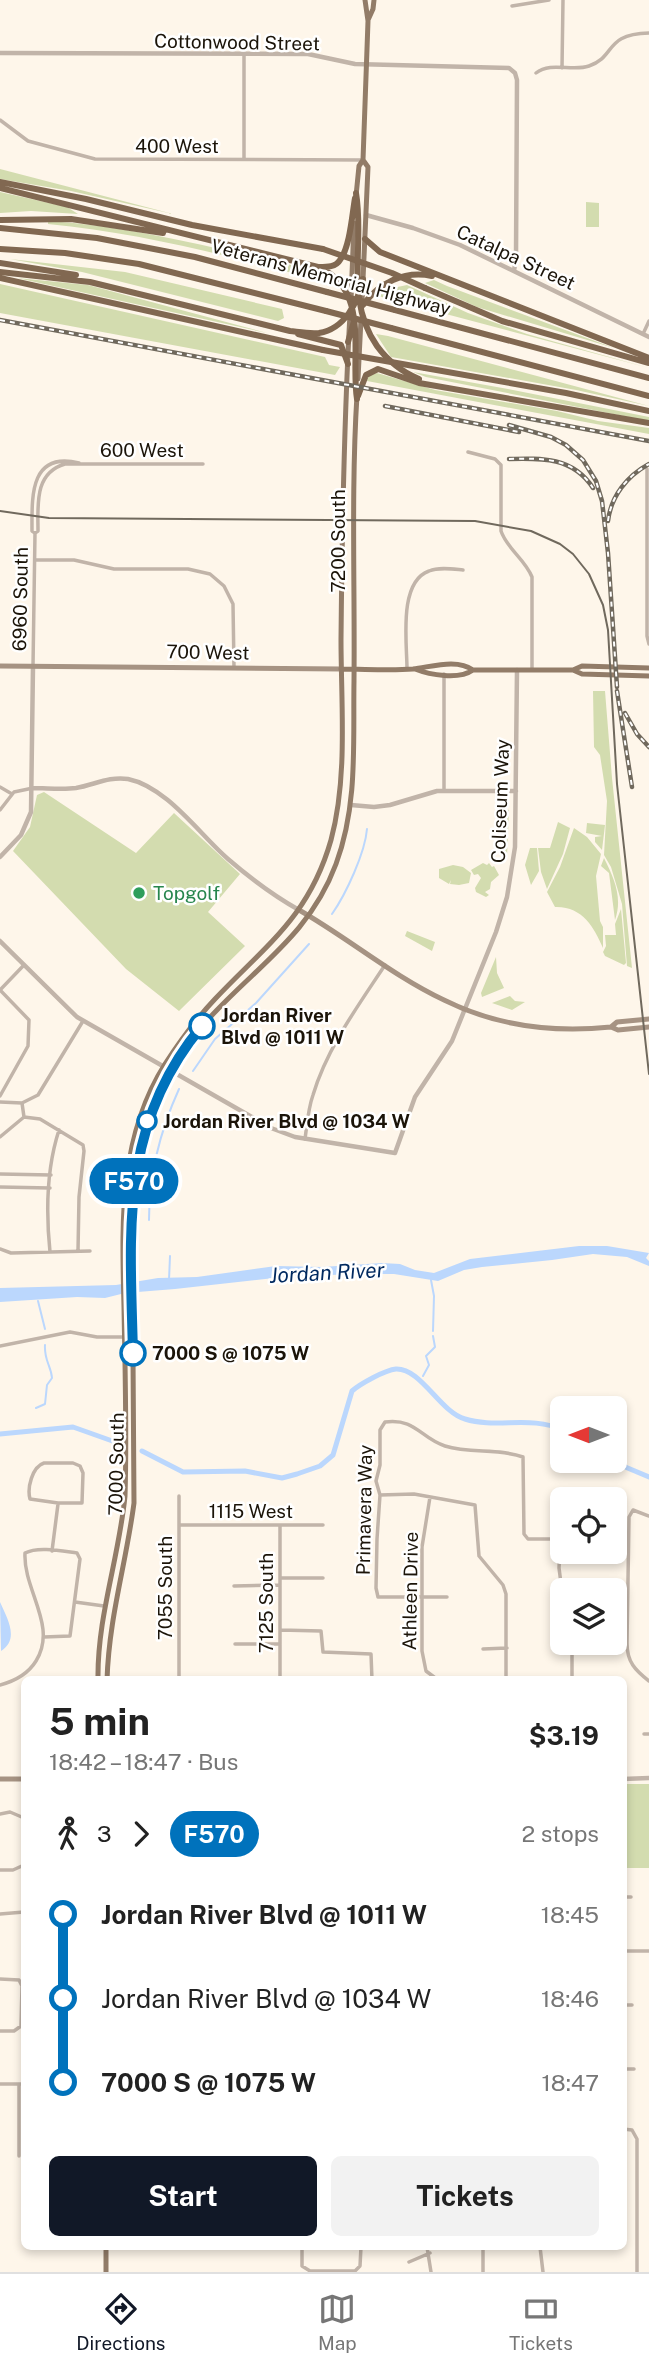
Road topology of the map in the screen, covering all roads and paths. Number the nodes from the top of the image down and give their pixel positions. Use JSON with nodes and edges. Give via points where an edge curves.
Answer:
{"nodes":[{"id":1,"x":365,"y":0,"type":"edge"},
{"id":2,"x":374,"y":0,"type":"edge"},
{"id":3,"x":549,"y":0,"type":"edge"},
{"id":4,"x":563,"y":0,"type":"edge"},
{"id":5,"x":512,"y":6,"type":"dead end"},
{"id":6,"x":369,"y":20,"type":"junction"},
{"id":7,"x":649,"y":33,"type":"edge"},
{"id":8,"x":0,"y":53,"type":"edge"},
{"id":9,"x":244,"y":54,"type":"junction"},
{"id":10,"x":367,"y":65,"type":"junction"},
{"id":11,"x":562,"y":68,"type":"junction"},
{"id":12,"x":536,"y":73,"type":"dead end"},
{"id":13,"x":0,"y":120,"type":"edge"},
{"id":14,"x":244,"y":159,"type":"junction"},
{"id":15,"x":363,"y":160,"type":"junction"},
{"id":16,"x":0,"y":182,"type":"edge"},
{"id":17,"x":0,"y":188,"type":"edge"},
{"id":18,"x":356,"y":193,"type":"junction"},
{"id":19,"x":366,"y":215,"type":"junction"},
{"id":20,"x":0,"y":220,"type":"edge"},
{"id":21,"x":0,"y":228,"type":"edge"},
{"id":22,"x":365,"y":239,"type":"junction"},
{"id":23,"x":219,"y":244,"type":"junction"},
{"id":24,"x":0,"y":249,"type":"edge"},
{"id":25,"x":0,"y":263,"type":"edge"},
{"id":26,"x":318,"y":267,"type":"junction"},
{"id":27,"x":514,"y":271,"type":"junction"},
{"id":28,"x":0,"y":272,"type":"edge"},
{"id":29,"x":0,"y":278,"type":"edge"},
{"id":30,"x":363,"y":279,"type":"junction"},
{"id":31,"x":447,"y":279,"type":"junction"},
{"id":32,"x":125,"y":289,"type":"junction"},
{"id":33,"x":357,"y":297,"type":"junction"},
{"id":34,"x":351,"y":308,"type":"junction"},
{"id":35,"x":361,"y":310,"type":"junction"},
{"id":36,"x":355,"y":320,"type":"junction"},
{"id":37,"x":649,"y":321,"type":"edge"},
{"id":38,"x":290,"y":331,"type":"junction"},
{"id":39,"x":643,"y":334,"type":"junction"},
{"id":40,"x":649,"y":337,"type":"edge"},
{"id":41,"x":348,"y":342,"type":"junction"},
{"id":42,"x":649,"y":361,"type":"edge"},
{"id":43,"x":348,"y":364,"type":"junction"},
{"id":44,"x":649,"y":378,"type":"edge"},
{"id":45,"x":434,"y":384,"type":"junction"},
{"id":46,"x":649,"y":396,"type":"edge"},
{"id":47,"x":357,"y":399,"type":"junction"},
{"id":48,"x":649,"y":411,"type":"edge"},
{"id":49,"x":649,"y":423,"type":"edge"},
{"id":50,"x":468,"y":452,"type":"dead end"},
{"id":51,"x":82,"y":463,"type":"junction"},
{"id":52,"x":203,"y":464,"type":"dead end"},
{"id":53,"x":647,"y":469,"type":"dead end"},
{"id":54,"x":38,"y":477,"type":"joint"},
{"id":55,"x":42,"y":481,"type":"joint"},
{"id":56,"x":648,"y":505,"type":"edge"},
{"id":57,"x":35,"y":533,"type":"junction"},
{"id":58,"x":35,"y":560,"type":"junction"},
{"id":59,"x":463,"y":569,"type":"dead end"},
{"id":60,"x":649,"y":645,"type":"edge"},
{"id":61,"x":0,"y":666,"type":"edge"},
{"id":62,"x":33,"y":666,"type":"junction"},
{"id":63,"x":234,"y":668,"type":"junction"},
{"id":64,"x":649,"y":668,"type":"edge"},
{"id":65,"x":341,"y":669,"type":"junction"},
{"id":66,"x":354,"y":669,"type":"junction"},
{"id":67,"x":407,"y":669,"type":"junction"},
{"id":68,"x":415,"y":669,"type":"junction"},
{"id":69,"x":472,"y":670,"type":"junction"},
{"id":70,"x":517,"y":670,"type":"junction"},
{"id":71,"x":532,"y":670,"type":"junction"},
{"id":72,"x":573,"y":670,"type":"junction"},
{"id":73,"x":444,"y":674,"type":"junction"},
{"id":74,"x":649,"y":676,"type":"edge"},
{"id":75,"x":0,"y":787,"type":"edge"},
{"id":76,"x":33,"y":788,"type":"junction"},
{"id":77,"x":444,"y":791,"type":"junction"},
{"id":78,"x":516,"y":792,"type":"junction"},
{"id":79,"x":12,"y":794,"type":"junction"},
{"id":80,"x":351,"y":805,"type":"junction"},
{"id":81,"x":0,"y":810,"type":"edge"},
{"id":82,"x":0,"y":857,"type":"edge"},
{"id":83,"x":299,"y":909,"type":"junction"},
{"id":84,"x":309,"y":915,"type":"junction"},
{"id":85,"x":0,"y":941,"type":"edge"},
{"id":86,"x":24,"y":965,"type":"junction"},
{"id":87,"x":385,"y":965,"type":"junction"},
{"id":88,"x":0,"y":990,"type":"edge"},
{"id":89,"x":465,"y":1010,"type":"junction"},
{"id":90,"x":649,"y":1019,"type":"edge"},
{"id":91,"x":83,"y":1021,"type":"junction"},
{"id":92,"x":611,"y":1027,"type":"junction"},
{"id":93,"x":649,"y":1027,"type":"edge"},
{"id":94,"x":167,"y":1069,"type":"junction"},
{"id":95,"x":0,"y":1096,"type":"edge"},
{"id":96,"x":0,"y":1102,"type":"edge"},
{"id":97,"x":22,"y":1103,"type":"junction"},
{"id":98,"x":24,"y":1117,"type":"junction"},
{"id":99,"x":60,"y":1130,"type":"junction"},
{"id":100,"x":0,"y":1137,"type":"edge"},
{"id":101,"x":305,"y":1139,"type":"junction"},
{"id":102,"x":0,"y":1174,"type":"edge"},
{"id":103,"x":51,"y":1175,"type":"junction"},
{"id":104,"x":0,"y":1187,"type":"edge"},
{"id":105,"x":50,"y":1188,"type":"junction"},
{"id":106,"x":0,"y":1250,"type":"edge"},
{"id":107,"x":78,"y":1251,"type":"junction"},
{"id":108,"x":90,"y":1251,"type":"dead end"},
{"id":109,"x":50,"y":1252,"type":"junction"},
{"id":110,"x":124,"y":1338,"type":"junction"},
{"id":111,"x":0,"y":1346,"type":"edge"},
{"id":112,"x":380,"y":1495,"type":"junction"},
{"id":113,"x":179,"y":1496,"type":"dead end"},
{"id":114,"x":430,"y":1497,"type":"junction"},
{"id":115,"x":58,"y":1503,"type":"junction"},
{"id":116,"x":649,"y":1516,"type":"edge"},
{"id":117,"x":179,"y":1525,"type":"junction"},
{"id":118,"x":280,"y":1525,"type":"junction"},
{"id":119,"x":323,"y":1525,"type":"dead end"},
{"id":120,"x":52,"y":1550,"type":"junction"},
{"id":121,"x":280,"y":1578,"type":"junction"},
{"id":122,"x":323,"y":1578,"type":"dead end"},
{"id":123,"x":560,"y":1578,"type":"edge"},
{"id":124,"x":280,"y":1585,"type":"junction"},
{"id":125,"x":234,"y":1586,"type":"dead end"},
{"id":126,"x":422,"y":1597,"type":"junction"},
{"id":127,"x":447,"y":1597,"type":"dead end"},
{"id":128,"x":75,"y":1602,"type":"junction"},
{"id":129,"x":104,"y":1606,"type":"junction"},
{"id":130,"x":627,"y":1624,"type":"joint"},
{"id":131,"x":280,"y":1630,"type":"junction"},
{"id":132,"x":44,"y":1637,"type":"junction"},
{"id":133,"x":235,"y":1644,"type":"dead end"},
{"id":134,"x":280,"y":1644,"type":"junction"},
{"id":135,"x":483,"y":1648,"type":"dead end"},
{"id":136,"x":507,"y":1648,"type":"junction"},
{"id":137,"x":572,"y":1655,"type":"edge"},
{"id":138,"x":28,"y":1672,"type":"junction"},
{"id":139,"x":28,"y":1676,"type":"edge"},
{"id":140,"x":98,"y":1676,"type":"edge"},
{"id":141,"x":107,"y":1676,"type":"edge"},
{"id":142,"x":179,"y":1676,"type":"edge"},
{"id":143,"x":280,"y":1676,"type":"edge"},
{"id":144,"x":372,"y":1676,"type":"edge"},
{"id":145,"x":432,"y":1676,"type":"edge"},
{"id":146,"x":506,"y":1676,"type":"edge"},
{"id":147,"x":572,"y":1676,"type":"edge"},
{"id":148,"x":649,"y":1681,"type":"edge"},
{"id":149,"x":0,"y":1685,"type":"edge"},
{"id":150,"x":649,"y":1778,"type":"edge"},
{"id":151,"x":0,"y":1779,"type":"edge"},
{"id":152,"x":21,"y":1779,"type":"edge"},
{"id":153,"x":627,"y":1779,"type":"edge"},
{"id":154,"x":0,"y":1814,"type":"edge"},
{"id":155,"x":21,"y":1817,"type":"edge"},
{"id":156,"x":21,"y":1866,"type":"edge"},
{"id":157,"x":0,"y":1870,"type":"edge"},
{"id":158,"x":627,"y":1897,"type":"edge"},
{"id":159,"x":631,"y":1897,"type":"dead end"},
{"id":160,"x":21,"y":1912,"type":"edge"},
{"id":161,"x":0,"y":1914,"type":"edge"},
{"id":162,"x":627,"y":1951,"type":"edge"},
{"id":163,"x":649,"y":1951,"type":"edge"},
{"id":164,"x":0,"y":1979,"type":"edge"},
{"id":165,"x":21,"y":1982,"type":"edge"},
{"id":166,"x":627,"y":2005,"type":"edge"},
{"id":167,"x":632,"y":2005,"type":"dead end"},
{"id":168,"x":21,"y":2020,"type":"edge"},
{"id":169,"x":0,"y":2031,"type":"edge"},
{"id":170,"x":627,"y":2069,"type":"edge"},
{"id":171,"x":634,"y":2069,"type":"dead end"},
{"id":172,"x":0,"y":2084,"type":"edge"},
{"id":173,"x":21,"y":2084,"type":"edge"},
{"id":174,"x":21,"y":2108,"type":"edge"},
{"id":175,"x":627,"y":2130,"type":"edge"},
{"id":176,"x":19,"y":2156,"type":"dead end"},
{"id":177,"x":106,"y":2250,"type":"edge"},
{"id":178,"x":302,"y":2250,"type":"edge"},
{"id":179,"x":361,"y":2250,"type":"edge"},
{"id":180,"x":428,"y":2250,"type":"edge"},
{"id":181,"x":483,"y":2250,"type":"edge"},
{"id":182,"x":540,"y":2250,"type":"edge"},
{"id":183,"x":430,"y":2253,"type":"junction"},
{"id":184,"x":409,"y":2262,"type":"dead end"},
{"id":185,"x":106,"y":2272,"type":"edge"},
{"id":186,"x":349,"y":2272,"type":"edge"},
{"id":187,"x":431,"y":2272,"type":"edge"},
{"id":188,"x":483,"y":2272,"type":"edge"},
{"id":189,"x":543,"y":2272,"type":"edge"},
{"id":190,"x":637,"y":2272,"type":"edge"}],
"edges":[{"from":1,"to":6,"type":"main road","name":"7200 South"},
{"from":2,"to":6,"type":"main road","name":"7200 South"},
{"from":3,"to":5,"type":"street"},
{"from":4,"to":11,"type":"street"},
{"from":6,"to":10,"type":"main road","name":"7200 South"},
{"from":7,"to":11,"type":"street","via":[[624,36],[591,66]]},
{"from":8,"to":9,"type":"street","name":"Cottonwood Street"},
{"from":9,"to":10,"type":"street","name":"Cottonwood Street","via":[[316,55]]},
{"from":9,"to":14,"type":"street"},
{"from":10,"to":15,"type":"main road","name":"7200 South"},
{"from":10,"to":27,"type":"street","name":"Cottonwood Street","via":[[502,67],[513,71],[517,79]]},
{"from":11,"to":12,"type":"street"},
{"from":13,"to":14,"type":"street","name":"400 West","via":[[28,141],[88,158]]},
{"from":14,"to":15,"type":"street","name":"400 West"},
{"from":15,"to":18,"type":"main road","name":"7200 South"},
{"from":15,"to":19,"type":"main road","name":"7200 South","via":[[368,167]]},
{"from":16,"to":42,"type":"highway","bridge":true,"via":[[323,249],[502,321]]},
{"from":17,"to":23,"type":"highway"},
{"from":18,"to":26,"type":"highway","via":[[341,260]]},
{"from":18,"to":33,"type":"highway"},
{"from":18,"to":34,"type":"main road","name":"7200 South"},
{"from":19,"to":22,"type":"main road","name":"7200 South"},
{"from":19,"to":27,"type":"street","name":"Catalpa Street","via":[[443,239]]},
{"from":20,"to":23,"type":"highway","via":[[99,222]]},
{"from":21,"to":44,"type":"highway","name":"Veterans Memorial Highway","bridge":true,"via":[[97,238],[195,257]]},
{"from":22,"to":30,"type":"main road","name":"7200 South"},
{"from":22,"to":31,"type":"highway","via":[[380,252]]},
{"from":23,"to":26,"type":"highway"},
{"from":24,"to":46,"type":"highway","name":"Veterans Memorial Highway","bridge":true,"via":[[139,264]]},
{"from":25,"to":32,"type":"highway","via":[[57,271]]},
{"from":26,"to":34,"type":"highway","via":[[339,282]]},
{"from":27,"to":39,"type":"street","name":"Catalpa Street"},
{"from":28,"to":32,"type":"highway"},
{"from":29,"to":48,"type":"highway","bridge":true,"via":[[323,350]]},
{"from":30,"to":33,"type":"highway"},
{"from":30,"to":35,"type":"main road","name":"7200 South"},
{"from":31,"to":35,"type":"highway","via":[[420,274],[397,278],[377,289]]},
{"from":31,"to":42,"type":"highway"},
{"from":32,"to":38,"type":"highway"},
{"from":33,"to":34,"type":"highway"},
{"from":33,"to":35,"type":"highway"},
{"from":34,"to":36,"type":"highway"},
{"from":34,"to":38,"type":"highway","via":[[327,331]]},
{"from":34,"to":41,"type":"main road","name":"7200 South"},
{"from":35,"to":36,"type":"highway"},
{"from":35,"to":45,"type":"highway","via":[[372,338],[389,360]]},
{"from":35,"to":47,"type":"main road","name":"7200 South"},
{"from":36,"to":41,"type":"highway"},
{"from":36,"to":47,"type":"highway"},
{"from":37,"to":39,"type":"street"},
{"from":38,"to":43,"type":"highway","via":[[341,345]]},
{"from":39,"to":40,"type":"street","name":"Catalpa Street"},
{"from":41,"to":43,"type":"main road","name":"7200 South"},
{"from":43,"to":65,"type":"main road","name":"7200 South"},
{"from":45,"to":47,"type":"highway","via":[[373,370],[364,377]]},
{"from":45,"to":49,"type":"highway"},
{"from":47,"to":66,"type":"main road","name":"7200 South"},
{"from":50,"to":71,"type":"street","via":[[501,465],[501,531],[532,577]]},
{"from":51,"to":52,"type":"street","name":"600 West"},
{"from":51,"to":54,"type":"street","name":"600 West","via":[[57,463]]},
{"from":51,"to":55,"type":"street","name":"600 West","via":[[55,468]]},
{"from":53,"to":56,"type":"street"},
{"from":54,"to":57,"type":"street","name":"6960 South","via":[[32,493]]},
{"from":55,"to":57,"type":"street","name":"6960 South"},
{"from":56,"to":60,"type":"street"},
{"from":57,"to":58,"type":"street","name":"6960 South"},
{"from":58,"to":62,"type":"street","name":"6960 South"},
{"from":58,"to":63,"type":"street","via":[[210,574],[226,589],[233,604]]},
{"from":59,"to":67,"type":"street","via":[[430,570],[413,587],[408,602]]},
{"from":61,"to":62,"type":"main road","name":"700 West"},
{"from":62,"to":63,"type":"main road","name":"700 West"},
{"from":62,"to":76,"type":"street"},
{"from":63,"to":65,"type":"main road","name":"700 West"},
{"from":64,"to":72,"type":"main road","name":"700 West","via":[[582,666]]},
{"from":65,"to":66,"type":"main road","name":"700 West"},
{"from":65,"to":83,"type":"main road","name":"7200 South","via":[[337,814],[324,860]]},
{"from":66,"to":67,"type":"main road","name":"700 West"},
{"from":66,"to":80,"type":"main road","name":"7200 South"},
{"from":67,"to":68,"type":"main road","name":"700 West"},
{"from":68,"to":69,"type":"main road","name":"700 West","via":[[467,665]]},
{"from":68,"to":73,"type":"main road","name":"700 West"},
{"from":69,"to":70,"type":"main road","name":"700 West"},
{"from":69,"to":73,"type":"main road","name":"700 West"},
{"from":70,"to":71,"type":"main road","name":"700 West"},
{"from":70,"to":78,"type":"street","name":"Coliseum Way"},
{"from":71,"to":72,"type":"main road","name":"700 West"},
{"from":72,"to":74,"type":"main road","name":"700 West"},
{"from":73,"to":77,"type":"street"},
{"from":75,"to":79,"type":"street"},
{"from":76,"to":79,"type":"street"},
{"from":76,"to":82,"type":"street","via":[[26,826]]},
{"from":76,"to":83,"type":"street","via":[[76,788],[113,778],[143,784],[266,890]]},
{"from":77,"to":78,"type":"street"},
{"from":77,"to":80,"type":"street","via":[[385,806]]},
{"from":78,"to":89,"type":"street","name":"Coliseum Way","via":[[515,847],[507,897]]},
{"from":79,"to":81,"type":"street"},
{"from":80,"to":84,"type":"main road","name":"7200 South","via":[[336,865]]},
{"from":83,"to":84,"type":"main road"},
{"from":83,"to":94,"type":"main road","name":"7200 South","via":[[273,943],[196,1021]]},
{"from":84,"to":87,"type":"main road"},
{"from":84,"to":94,"type":"main road","name":"7200 South","via":[[281,950],[210,1017]]},
{"from":85,"to":86,"type":"street"},
{"from":86,"to":88,"type":"street"},
{"from":86,"to":91,"type":"street"},
{"from":87,"to":89,"type":"main road"},
{"from":87,"to":101,"type":"street","via":[[341,1033],[317,1083]]},
{"from":88,"to":95,"type":"street","via":[[28,1018],[29,1044]]},
{"from":89,"to":92,"type":"main road","via":[[532,1027]]},
{"from":89,"to":101,"type":"street","name":"Coliseum Way","via":[[447,1052],[415,1097],[395,1153]]},
{"from":90,"to":92,"type":"main road","via":[[617,1022]]},
{"from":91,"to":94,"type":"street"},
{"from":91,"to":97,"type":"street","via":[[42,1090]]},
{"from":92,"to":93,"type":"main road"},
{"from":94,"to":101,"type":"street","via":[[276,1131]]},
{"from":94,"to":110,"type":"main road","name":"7000 South","via":[[142,1112],[129,1157],[124,1196]]},
{"from":94,"to":141,"type":"main road","name":"7000 South","via":[[137,1161],[132,1200],[134,1503],[112,1612]]},
{"from":96,"to":97,"type":"street"},
{"from":97,"to":98,"type":"street"},
{"from":98,"to":99,"type":"street","via":[[40,1119]]},
{"from":98,"to":100,"type":"street"},
{"from":99,"to":103,"type":"street"},
{"from":99,"to":107,"type":"street","via":[[84,1148]]},
{"from":102,"to":103,"type":"street"},
{"from":103,"to":105,"type":"street"},
{"from":104,"to":105,"type":"street"},
{"from":105,"to":109,"type":"street"},
{"from":106,"to":109,"type":"street","via":[[11,1254]]},
{"from":107,"to":108,"type":"street"},
{"from":107,"to":109,"type":"street"},
{"from":110,"to":111,"type":"street","via":[[70,1332]]},
{"from":110,"to":129,"type":"main road","name":"7000 South","via":[[125,1496]]},
{"from":112,"to":114,"type":"street"},
{"from":112,"to":123,"type":"street","name":"Primavera Way","via":[[376,1481],[382,1424],[392,1421],[410,1424],[444,1446],[523,1457],[525,1537],[560,1543]]},
{"from":112,"to":126,"type":"street","name":"Primavera Way","via":[[379,1597]]},
{"from":113,"to":117,"type":"street","name":"7055 South"},
{"from":114,"to":126,"type":"street","name":"Athleen Drive","via":[[422,1547]]},
{"from":114,"to":136,"type":"street","via":[[475,1504],[479,1556],[506,1594]]},
{"from":115,"to":115,"type":"street","via":[[29,1498],[38,1465],[80,1466],[82,1503]]},
{"from":115,"to":120,"type":"street"},
{"from":116,"to":130,"type":"street","via":[[633,1510],[628,1525]]},
{"from":117,"to":118,"type":"street","name":"1115 West"},
{"from":117,"to":142,"type":"street","name":"7055 South"},
{"from":118,"to":119,"type":"street","name":"1115 West"},
{"from":118,"to":121,"type":"street","name":"7125 South"},
{"from":120,"to":128,"type":"street","via":[[79,1555]]},
{"from":120,"to":132,"type":"street","via":[[25,1553]]},
{"from":121,"to":122,"type":"street"},
{"from":121,"to":124,"type":"street","name":"7125 South"},
{"from":124,"to":125,"type":"street"},
{"from":124,"to":131,"type":"street","name":"7125 South"},
{"from":126,"to":127,"type":"street"},
{"from":126,"to":145,"type":"street","name":"Athleen Drive","via":[[423,1664]]},
{"from":128,"to":129,"type":"street"},
{"from":128,"to":132,"type":"street","via":[[69,1637]]},
{"from":129,"to":140,"type":"main road","name":"7000 South"},
{"from":130,"to":148,"type":"street","via":[[629,1661]]},
{"from":131,"to":134,"type":"street","name":"7125 South"},
{"from":131,"to":144,"type":"street","via":[[321,1631],[323,1652],[371,1654]]},
{"from":132,"to":138,"type":"street","via":[[40,1655]]},
{"from":133,"to":134,"type":"street"},
{"from":134,"to":143,"type":"street","name":"7125 South"},
{"from":135,"to":136,"type":"street"},
{"from":136,"to":146,"type":"street"},
{"from":137,"to":147,"type":"street"},
{"from":138,"to":139,"type":"street"},
{"from":138,"to":149,"type":"street"},
{"from":150,"to":153,"type":"street"},
{"from":151,"to":152,"type":"main road"},
{"from":154,"to":155,"type":"street"},
{"from":156,"to":157,"type":"street"},
{"from":158,"to":159,"type":"street"},
{"from":160,"to":161,"type":"street"},
{"from":162,"to":163,"type":"street"},
{"from":164,"to":165,"type":"street"},
{"from":166,"to":167,"type":"street"},
{"from":168,"to":169,"type":"street","via":[[20,2028]]},
{"from":170,"to":171,"type":"street"},
{"from":172,"to":173,"type":"street"},
{"from":174,"to":176,"type":"street"},
{"from":175,"to":190,"type":"street","via":[[637,2139]]},
{"from":177,"to":185,"type":"main road"},
{"from":178,"to":186,"type":"street","via":[[302,2266],[307,2270]]},
{"from":179,"to":186,"type":"street","via":[[360,2266]]},
{"from":180,"to":183,"type":"street"},
{"from":181,"to":188,"type":"street"},
{"from":182,"to":189,"type":"street"},
{"from":183,"to":184,"type":"street"},
{"from":183,"to":187,"type":"street"}]}
